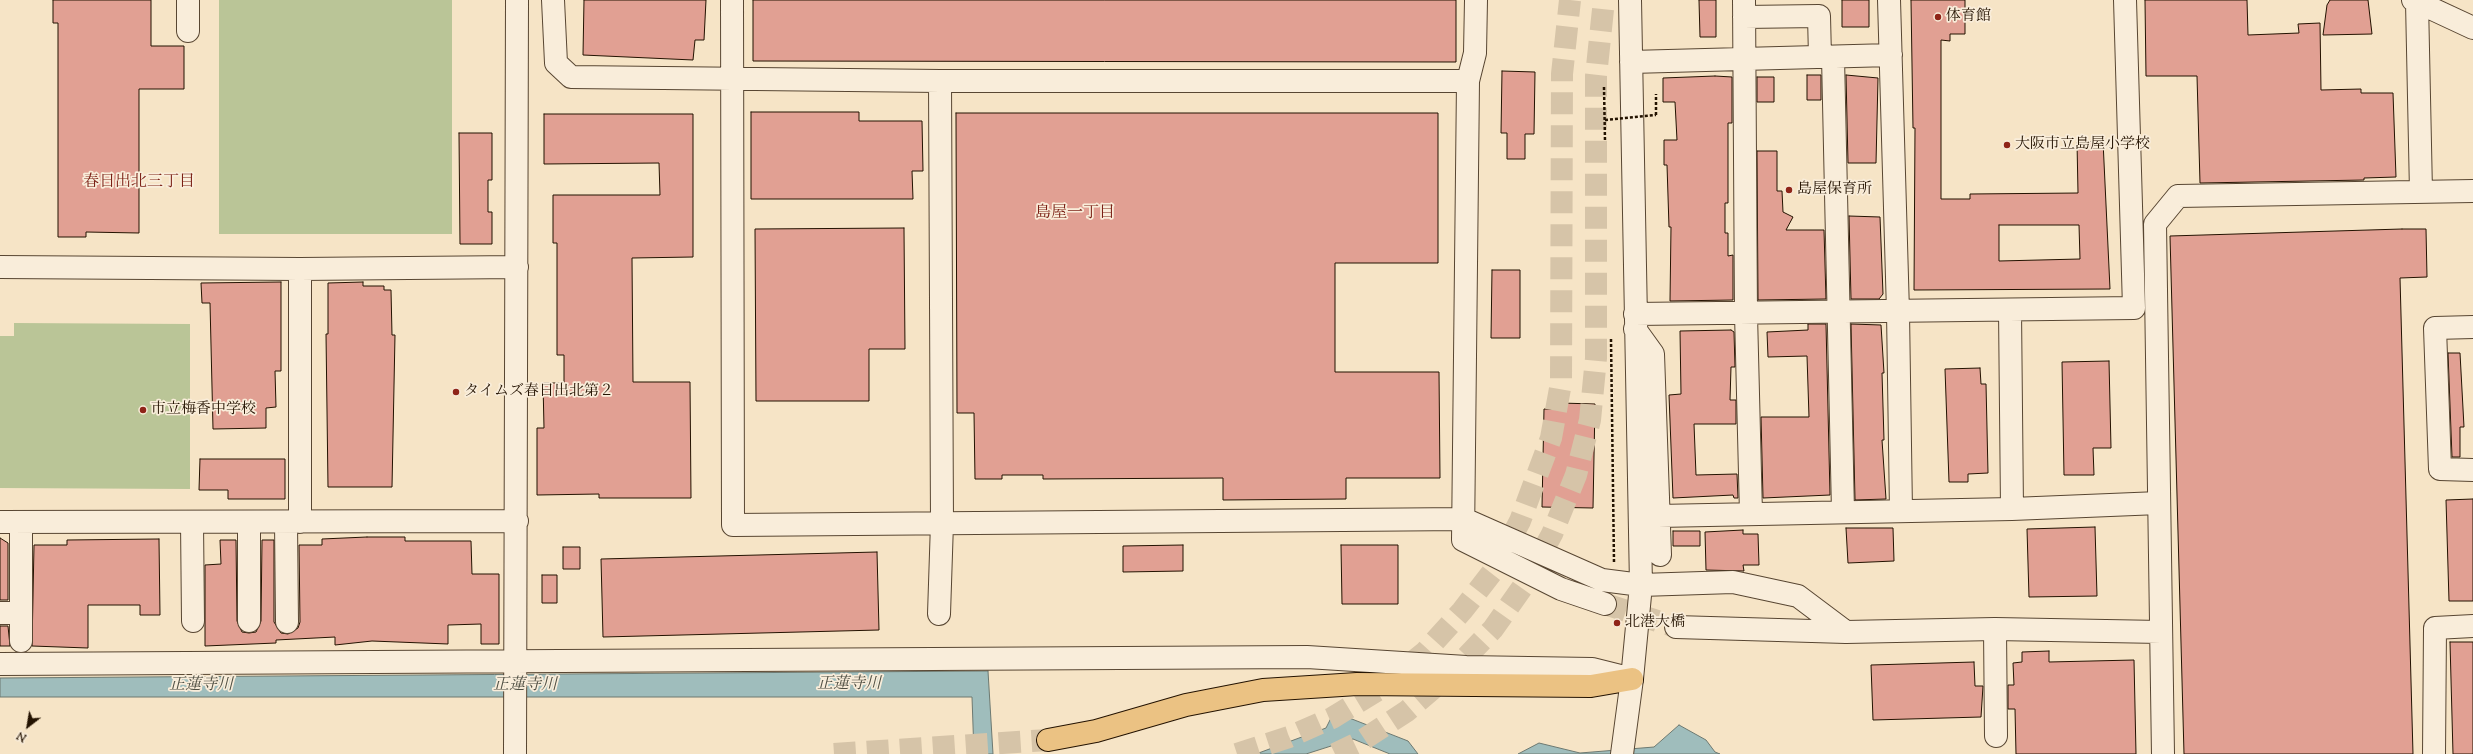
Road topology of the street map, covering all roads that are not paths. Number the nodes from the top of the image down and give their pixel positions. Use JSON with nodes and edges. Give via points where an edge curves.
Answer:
{"nodes":[{"id":1,"x":188,"y":0,"type":"edge"},
{"id":2,"x":517,"y":0,"type":"edge"},
{"id":3,"x":553,"y":0,"type":"edge"},
{"id":4,"x":732,"y":0,"type":"edge"},
{"id":5,"x":1476,"y":0,"type":"edge"},
{"id":6,"x":1630,"y":0,"type":"edge"},
{"id":7,"x":1889,"y":0,"type":"edge"},
{"id":8,"x":2125,"y":0,"type":"edge"},
{"id":9,"x":2415,"y":1,"type":"edge"},
{"id":10,"x":1744,"y":8,"type":"edge"},
{"id":11,"x":2473,"y":28,"type":"edge"},
{"id":12,"x":188,"y":31,"type":"dead end"},
{"id":13,"x":1891,"y":55,"type":"junction"},
{"id":14,"x":1826,"y":57,"type":"junction"},
{"id":15,"x":1744,"y":59,"type":"junction"},
{"id":16,"x":1631,"y":62,"type":"junction"},
{"id":17,"x":732,"y":78,"type":"junction"},
{"id":18,"x":940,"y":81,"type":"junction"},
{"id":19,"x":1468,"y":81,"type":"junction"},
{"id":20,"x":2473,"y":191,"type":"edge"},
{"id":21,"x":2421,"y":192,"type":"junction"},
{"id":22,"x":517,"y":266,"type":"junction"},
{"id":23,"x":0,"y":267,"type":"edge"},
{"id":24,"x":300,"y":269,"type":"junction"},
{"id":25,"x":2010,"y":310,"type":"junction"},
{"id":26,"x":1898,"y":312,"type":"junction"},
{"id":27,"x":1840,"y":313,"type":"junction"},
{"id":28,"x":1746,"y":314,"type":"junction"},
{"id":29,"x":1635,"y":321,"type":"junction"},
{"id":30,"x":2473,"y":327,"type":"edge"},
{"id":31,"x":2473,"y":470,"type":"edge"},
{"id":32,"x":2159,"y":503,"type":"junction"},
{"id":33,"x":2012,"y":509,"type":"junction"},
{"id":34,"x":1900,"y":511,"type":"junction"},
{"id":35,"x":1843,"y":512,"type":"junction"},
{"id":36,"x":1751,"y":514,"type":"junction"},
{"id":37,"x":1658,"y":516,"type":"junction"},
{"id":38,"x":1464,"y":519,"type":"junction"},
{"id":39,"x":517,"y":521,"type":"junction"},
{"id":40,"x":10,"y":522,"type":"edge"},
{"id":41,"x":192,"y":522,"type":"junction"},
{"id":42,"x":249,"y":522,"type":"junction"},
{"id":43,"x":293,"y":522,"type":"junction"},
{"id":44,"x":942,"y":523,"type":"junction"},
{"id":45,"x":1660,"y":554,"type":"dead end"},
{"id":46,"x":1641,"y":586,"type":"junction"},
{"id":47,"x":1605,"y":604,"type":"tunnel mouth"},
{"id":48,"x":11,"y":613,"type":"edge"},
{"id":49,"x":939,"y":614,"type":"dead end"},
{"id":50,"x":193,"y":621,"type":"dead end"},
{"id":51,"x":249,"y":622,"type":"dead end"},
{"id":52,"x":287,"y":622,"type":"dead end"},
{"id":53,"x":1676,"y":626,"type":"tunnel mouth"},
{"id":54,"x":2473,"y":626,"type":"edge"},
{"id":55,"x":1995,"y":629,"type":"junction"},
{"id":56,"x":1846,"y":632,"type":"junction"},
{"id":57,"x":2161,"y":632,"type":"junction"},
{"id":58,"x":21,"y":641,"type":"dead end"},
{"id":59,"x":515,"y":660,"type":"junction"},
{"id":60,"x":0,"y":664,"type":"edge"},
{"id":61,"x":1632,"y":679,"type":"junction"},
{"id":62,"x":1996,"y":736,"type":"dead end"},
{"id":63,"x":1048,"y":740,"type":"tunnel mouth"},
{"id":64,"x":515,"y":754,"type":"edge"},
{"id":65,"x":1622,"y":754,"type":"edge"},
{"id":66,"x":2163,"y":754,"type":"edge"},
{"id":67,"x":2434,"y":754,"type":"edge"}],
"edges":[{"from":1,"to":12,"type":"street"},
{"from":2,"to":22,"type":"street"},
{"from":3,"to":17,"type":"street","via":[[556,63],[570,77]]},
{"from":4,"to":17,"type":"street"},
{"from":5,"to":19,"type":"street","via":[[1476,53]]},
{"from":6,"to":16,"type":"street"},
{"from":7,"to":13,"type":"street"},
{"from":8,"to":25,"type":"street","via":[[2134,308]]},
{"from":9,"to":11,"type":"street"},
{"from":9,"to":21,"type":"street"},
{"from":10,"to":14,"type":"street","via":[[1819,16]]},
{"from":10,"to":15,"type":"street"},
{"from":13,"to":14,"type":"street"},
{"from":13,"to":26,"type":"street"},
{"from":14,"to":15,"type":"street"},
{"from":14,"to":27,"type":"street"},
{"from":15,"to":16,"type":"street"},
{"from":15,"to":28,"type":"street"},
{"from":16,"to":29,"type":"street"},
{"from":17,"to":18,"type":"street"},
{"from":17,"to":44,"type":"street","via":[[733,525]]},
{"from":18,"to":19,"type":"street"},
{"from":18,"to":44,"type":"street"},
{"from":19,"to":38,"type":"street"},
{"from":20,"to":21,"type":"street"},
{"from":21,"to":32,"type":"street","via":[[2178,196],[2155,224]]},
{"from":22,"to":24,"type":"street"},
{"from":22,"to":39,"type":"street"},
{"from":23,"to":24,"type":"street"},
{"from":24,"to":43,"type":"street"},
{"from":25,"to":26,"type":"street"},
{"from":25,"to":33,"type":"street"},
{"from":26,"to":27,"type":"street"},
{"from":26,"to":34,"type":"street"},
{"from":27,"to":28,"type":"street"},
{"from":27,"to":35,"type":"street"},
{"from":28,"to":29,"type":"street"},
{"from":28,"to":36,"type":"street"},
{"from":29,"to":37,"type":"street","via":[[1653,354]]},
{"from":29,"to":46,"type":"street"},
{"from":30,"to":31,"type":"street","via":[[2435,328],[2440,469]]},
{"from":32,"to":33,"type":"street"},
{"from":32,"to":57,"type":"street"},
{"from":33,"to":34,"type":"street"},
{"from":34,"to":35,"type":"street"},
{"from":35,"to":36,"type":"street"},
{"from":36,"to":37,"type":"street"},
{"from":37,"to":45,"type":"street"},
{"from":38,"to":44,"type":"street"},
{"from":38,"to":46,"type":"street","via":[[1602,580]]},
{"from":38,"to":47,"type":"street","via":[[1464,540],[1561,589]]},
{"from":39,"to":43,"type":"street"},
{"from":39,"to":59,"type":"street"},
{"from":40,"to":41,"type":"street"},
{"from":40,"to":48,"type":"street"},
{"from":41,"to":42,"type":"street"},
{"from":41,"to":50,"type":"street"},
{"from":42,"to":43,"type":"street"},
{"from":42,"to":51,"type":"street"},
{"from":43,"to":52,"type":"street"},
{"from":44,"to":49,"type":"street"},
{"from":46,"to":56,"type":"street","via":[[1733,582],[1798,596]]},
{"from":46,"to":61,"type":"street"},
{"from":48,"to":58,"type":"street"},
{"from":53,"to":56,"type":"street"},
{"from":54,"to":67,"type":"street","via":[[2435,628]]},
{"from":55,"to":56,"type":"street"},
{"from":55,"to":57,"type":"street"},
{"from":55,"to":62,"type":"street"},
{"from":57,"to":66,"type":"street"},
{"from":59,"to":60,"type":"street"},
{"from":59,"to":61,"type":"street","via":[[1307,657],[1466,667],[1592,669]]},
{"from":59,"to":64,"type":"street"},
{"from":61,"to":63,"type":"highway","via":[[1591,686],[1357,684],[1263,690],[1186,705],[1096,731]]},
{"from":61,"to":65,"type":"street"}]}
